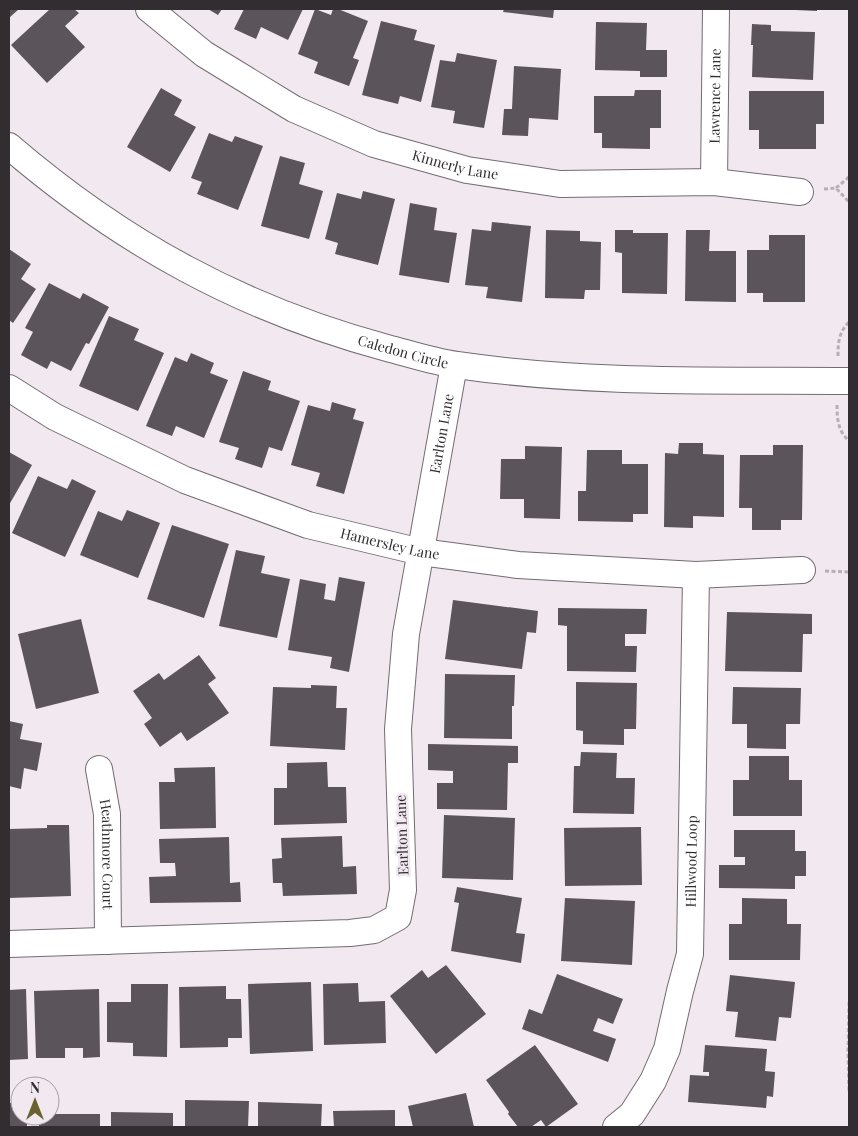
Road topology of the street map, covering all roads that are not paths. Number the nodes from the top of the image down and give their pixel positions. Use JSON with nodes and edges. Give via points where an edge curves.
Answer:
{"nodes":[{"id":1,"x":149,"y":9,"type":"edge"},
{"id":2,"x":716,"y":9,"type":"edge"},
{"id":3,"x":9,"y":146,"type":"edge"},
{"id":4,"x":714,"y":182,"type":"junction"},
{"id":5,"x":800,"y":192,"type":"dead end"},
{"id":6,"x":454,"y":365,"type":"junction"},
{"id":7,"x":843,"y":381,"type":"edge"},
{"id":8,"x":9,"y":388,"type":"edge"},
{"id":9,"x":421,"y":552,"type":"junction"},
{"id":10,"x":802,"y":570,"type":"dead end"},
{"id":11,"x":696,"y":575,"type":"junction"},
{"id":12,"x":99,"y":769,"type":"dead end"},
{"id":13,"x":108,"y":941,"type":"junction"},
{"id":14,"x":9,"y":944,"type":"edge"},
{"id":15,"x":633,"y":1123,"type":"edge"}],
"edges":[{"from":1,"to":4,"type":"street","name":"Kinnerly Lane","via":[[204,54],[294,110],[374,144],[467,170],[560,184]]},
{"from":2,"to":4,"type":"street","name":"Lawrence Lane"},
{"from":3,"to":6,"type":"street","name":"Caledon Circle","via":[[89,209],[196,275],[311,325]]},
{"from":4,"to":5,"type":"street","name":"Kinnerly Lane"},
{"from":6,"to":7,"type":"street","name":"Caledon Circle","via":[[552,376]]},
{"from":6,"to":9,"type":"street","name":"Earlton Lane"},
{"from":8,"to":9,"type":"street","name":"Hamersley Lane","via":[[55,416],[185,480],[308,525]]},
{"from":9,"to":11,"type":"street","name":"Hamersley Lane","via":[[518,565]]},
{"from":9,"to":13,"type":"street","name":"Earlton Lane","via":[[406,634],[398,729],[403,890],[398,917],[374,930],[350,933]]},
{"from":10,"to":11,"type":"street","name":"Hamersley Lane"},
{"from":11,"to":15,"type":"street","name":"Hillwood Loop","via":[[690,954],[667,1049]]},
{"from":12,"to":13,"type":"street","name":"Heathmore Court","via":[[108,814]]},
{"from":13,"to":14,"type":"street","name":"Earlton Lane"}]}
